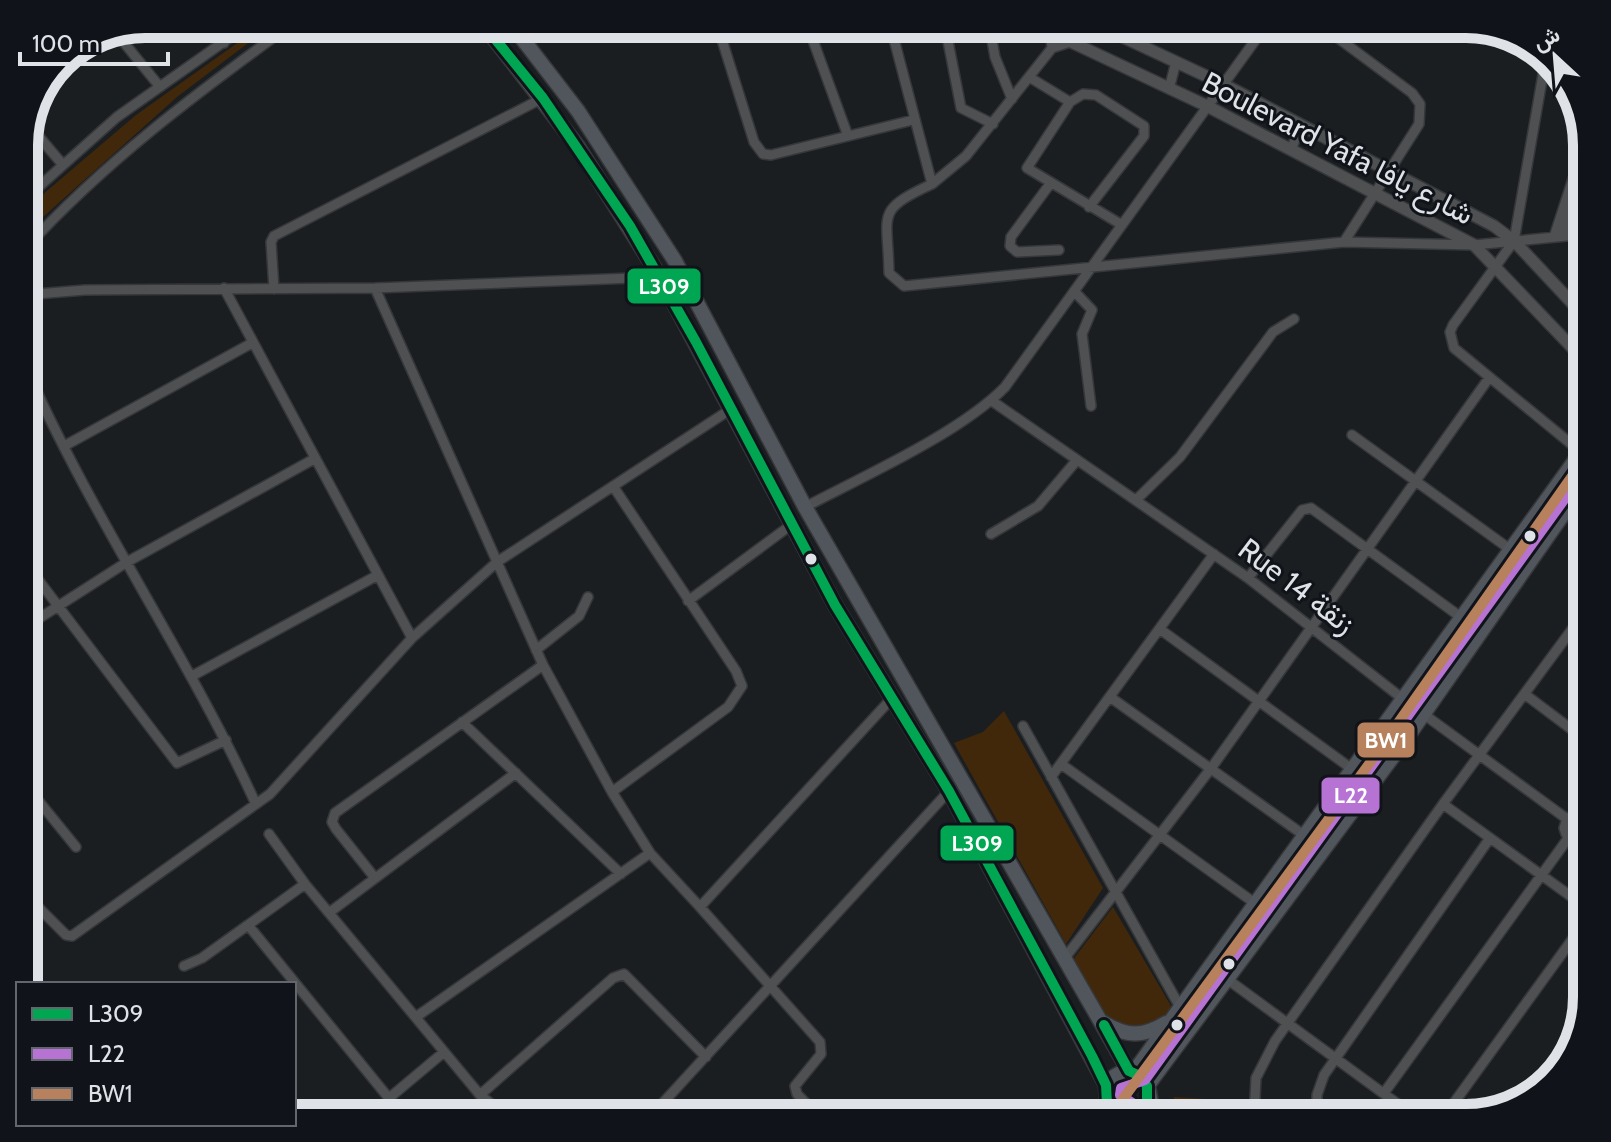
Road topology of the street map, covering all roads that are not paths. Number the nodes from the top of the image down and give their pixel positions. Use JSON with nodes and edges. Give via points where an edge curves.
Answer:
{"nodes":[{"id":1,"x":220,"y":38,"type":"edge"},
{"id":2,"x":231,"y":38,"type":"edge"},
{"id":3,"x":274,"y":38,"type":"edge"},
{"id":4,"x":494,"y":38,"type":"edge"},
{"id":5,"x":522,"y":38,"type":"edge"},
{"id":6,"x":721,"y":38,"type":"edge"},
{"id":7,"x":812,"y":38,"type":"edge"},
{"id":8,"x":893,"y":38,"type":"edge"},
{"id":9,"x":947,"y":38,"type":"edge"},
{"id":10,"x":992,"y":38,"type":"edge"},
{"id":11,"x":1052,"y":38,"type":"edge"},
{"id":12,"x":1068,"y":38,"type":"edge"},
{"id":13,"x":1075,"y":38,"type":"edge"},
{"id":14,"x":1125,"y":38,"type":"edge"},
{"id":15,"x":1256,"y":38,"type":"edge"},
{"id":16,"x":1338,"y":38,"type":"edge"},
{"id":17,"x":122,"y":41,"type":"edge"},
{"id":18,"x":1073,"y":41,"type":"junction"},
{"id":19,"x":224,"y":43,"type":"junction"},
{"id":20,"x":1052,"y":48,"type":"junction"},
{"id":21,"x":1176,"y":62,"type":"junction"},
{"id":22,"x":1029,"y":77,"type":"junction"},
{"id":23,"x":1221,"y":83,"type":"junction"},
{"id":24,"x":160,"y":87,"type":"junction"},
{"id":25,"x":1169,"y":89,"type":"junction"},
{"id":26,"x":1539,"y":96,"type":"edge"},
{"id":27,"x":543,"y":98,"type":"junction"},
{"id":28,"x":1012,"y":99,"type":"junction"},
{"id":29,"x":1070,"y":102,"type":"junction"},
{"id":30,"x":1207,"y":106,"type":"junction"},
{"id":31,"x":913,"y":120,"type":"junction"},
{"id":32,"x":993,"y":124,"type":"junction"},
{"id":33,"x":1300,"y":127,"type":"junction"},
{"id":34,"x":38,"y":136,"type":"edge"},
{"id":35,"x":848,"y":136,"type":"junction"},
{"id":36,"x":1291,"y":150,"type":"junction"},
{"id":37,"x":63,"y":165,"type":"junction"},
{"id":38,"x":1388,"y":172,"type":"junction"},
{"id":39,"x":932,"y":184,"type":"junction"},
{"id":40,"x":1050,"y":184,"type":"junction"},
{"id":41,"x":1573,"y":184,"type":"edge"},
{"id":42,"x":38,"y":187,"type":"edge"},
{"id":43,"x":1374,"y":192,"type":"junction"},
{"id":44,"x":1573,"y":198,"type":"edge"},
{"id":45,"x":1089,"y":207,"type":"junction"},
{"id":46,"x":1122,"y":225,"type":"junction"},
{"id":47,"x":38,"y":235,"type":"edge"},
{"id":48,"x":1573,"y":235,"type":"edge"},
{"id":49,"x":1558,"y":237,"type":"junction"},
{"id":50,"x":1514,"y":241,"type":"junction"},
{"id":51,"x":1344,"y":242,"type":"junction"},
{"id":52,"x":1474,"y":245,"type":"junction"},
{"id":53,"x":1059,"y":250,"type":"dead end"},
{"id":54,"x":1494,"y":264,"type":"junction"},
{"id":55,"x":1092,"y":267,"type":"junction"},
{"id":56,"x":660,"y":277,"type":"junction"},
{"id":57,"x":224,"y":288,"type":"junction"},
{"id":58,"x":375,"y":288,"type":"junction"},
{"id":59,"x":274,"y":289,"type":"junction"},
{"id":60,"x":1074,"y":291,"type":"junction"},
{"id":61,"x":38,"y":294,"type":"edge"},
{"id":62,"x":1573,"y":304,"type":"edge"},
{"id":63,"x":1294,"y":319,"type":"dead end"},
{"id":64,"x":252,"y":343,"type":"junction"},
{"id":65,"x":1573,"y":348,"type":"edge"},
{"id":66,"x":1489,"y":378,"type":"junction"},
{"id":67,"x":38,"y":398,"type":"edge"},
{"id":68,"x":992,"y":401,"type":"junction"},
{"id":69,"x":1091,"y":406,"type":"dead end"},
{"id":70,"x":731,"y":409,"type":"junction"},
{"id":71,"x":1352,"y":435,"type":"dead end"},
{"id":72,"x":1573,"y":440,"type":"edge"},
{"id":73,"x":66,"y":445,"type":"junction"},
{"id":74,"x":314,"y":459,"type":"junction"},
{"id":75,"x":1077,"y":460,"type":"junction"},
{"id":76,"x":1573,"y":463,"type":"edge"},
{"id":77,"x":1416,"y":479,"type":"junction"},
{"id":78,"x":613,"y":486,"type":"junction"},
{"id":79,"x":1573,"y":499,"type":"edge"},
{"id":80,"x":1136,"y":500,"type":"junction"},
{"id":81,"x":1571,"y":502,"type":"joint"},
{"id":82,"x":805,"y":507,"type":"junction"},
{"id":83,"x":791,"y":525,"type":"junction"},
{"id":84,"x":991,"y":534,"type":"dead end"},
{"id":85,"x":1368,"y":549,"type":"junction"},
{"id":86,"x":1511,"y":550,"type":"junction"},
{"id":87,"x":1214,"y":554,"type":"junction"},
{"id":88,"x":127,"y":562,"type":"junction"},
{"id":89,"x":497,"y":562,"type":"junction"},
{"id":90,"x":378,"y":575,"type":"junction"},
{"id":91,"x":1248,"y":578,"type":"junction"},
{"id":92,"x":38,"y":579,"type":"edge"},
{"id":93,"x":588,"y":597,"type":"dead end"},
{"id":94,"x":688,"y":601,"type":"junction"},
{"id":95,"x":59,"y":606,"type":"junction"},
{"id":96,"x":1462,"y":618,"type":"junction"},
{"id":97,"x":38,"y":619,"type":"edge"},
{"id":98,"x":1312,"y":626,"type":"junction"},
{"id":99,"x":1573,"y":629,"type":"edge"},
{"id":100,"x":1161,"y":630,"type":"junction"},
{"id":101,"x":412,"y":638,"type":"junction"},
{"id":102,"x":536,"y":650,"type":"junction"},
{"id":103,"x":543,"y":665,"type":"junction"},
{"id":104,"x":192,"y":676,"type":"junction"},
{"id":105,"x":1526,"y":695,"type":"junction"},
{"id":106,"x":1110,"y":697,"type":"junction"},
{"id":107,"x":892,"y":698,"type":"junction"},
{"id":108,"x":1260,"y":699,"type":"junction"},
{"id":109,"x":1403,"y":699,"type":"junction"},
{"id":110,"x":1423,"y":714,"type":"junction"},
{"id":111,"x":462,"y":722,"type":"junction"},
{"id":112,"x":1023,"y":726,"type":"dead end"},
{"id":113,"x":1572,"y":730,"type":"edge"},
{"id":114,"x":226,"y":740,"type":"junction"},
{"id":115,"x":1480,"y":755,"type":"junction"},
{"id":116,"x":1061,"y":764,"type":"junction"},
{"id":117,"x":1212,"y":767,"type":"junction"},
{"id":118,"x":1352,"y":769,"type":"junction"},
{"id":119,"x":516,"y":773,"type":"junction"},
{"id":120,"x":1051,"y":777,"type":"junction"},
{"id":121,"x":949,"y":791,"type":"junction"},
{"id":122,"x":612,"y":792,"type":"junction"},
{"id":123,"x":38,"y":800,"type":"edge"},
{"id":124,"x":255,"y":802,"type":"junction"},
{"id":125,"x":1443,"y":804,"type":"junction"},
{"id":126,"x":1573,"y":815,"type":"edge"},
{"id":127,"x":1567,"y":819,"type":"junction"},
{"id":128,"x":1159,"y":833,"type":"junction"},
{"id":129,"x":269,"y":834,"type":"dead end"},
{"id":130,"x":1305,"y":836,"type":"junction"},
{"id":131,"x":1569,"y":837,"type":"junction"},
{"id":132,"x":1573,"y":837,"type":"edge"},
{"id":133,"x":1490,"y":838,"type":"junction"},
{"id":134,"x":76,"y":847,"type":"dead end"},
{"id":135,"x":650,"y":853,"type":"junction"},
{"id":136,"x":621,"y":874,"type":"junction"},
{"id":137,"x":1543,"y":876,"type":"junction"},
{"id":138,"x":375,"y":878,"type":"junction"},
{"id":139,"x":305,"y":884,"type":"junction"},
{"id":140,"x":1114,"y":892,"type":"junction"},
{"id":141,"x":1573,"y":898,"type":"edge"},
{"id":142,"x":1256,"y":904,"type":"junction"},
{"id":143,"x":38,"y":907,"type":"edge"},
{"id":144,"x":700,"y":907,"type":"junction"},
{"id":145,"x":330,"y":912,"type":"junction"},
{"id":146,"x":248,"y":925,"type":"junction"},
{"id":147,"x":1573,"y":938,"type":"edge"},
{"id":148,"x":1064,"y":959,"type":"junction"},
{"id":149,"x":184,"y":966,"type":"dead end"},
{"id":150,"x":1227,"y":979,"type":"junction"},
{"id":151,"x":294,"y":982,"type":"edge"},
{"id":152,"x":296,"y":985,"type":"edge"},
{"id":153,"x":770,"y":987,"type":"junction"},
{"id":154,"x":1180,"y":1007,"type":"junction"},
{"id":155,"x":416,"y":1017,"type":"junction"},
{"id":156,"x":1101,"y":1021,"type":"junction"},
{"id":157,"x":1170,"y":1021,"type":"junction"},
{"id":158,"x":1287,"y":1023,"type":"junction"},
{"id":159,"x":444,"y":1052,"type":"junction"},
{"id":160,"x":706,"y":1057,"type":"junction"},
{"id":161,"x":1335,"y":1057,"type":"junction"},
{"id":162,"x":1132,"y":1072,"type":"junction"},
{"id":163,"x":1106,"y":1085,"type":"junction"},
{"id":164,"x":1147,"y":1093,"type":"junction"},
{"id":165,"x":1384,"y":1093,"type":"junction"},
{"id":166,"x":480,"y":1095,"type":"junction"},
{"id":167,"x":388,"y":1099,"type":"junction"},
{"id":168,"x":392,"y":1104,"type":"edge"},
{"id":169,"x":491,"y":1104,"type":"edge"},
{"id":170,"x":662,"y":1104,"type":"edge"},
{"id":171,"x":807,"y":1104,"type":"edge"},
{"id":172,"x":1107,"y":1104,"type":"edge"},
{"id":173,"x":1143,"y":1104,"type":"edge"},
{"id":174,"x":1151,"y":1104,"type":"edge"},
{"id":175,"x":1255,"y":1104,"type":"edge"},
{"id":176,"x":1318,"y":1104,"type":"edge"},
{"id":177,"x":1399,"y":1104,"type":"edge"},
{"id":178,"x":1453,"y":1104,"type":"edge"}],
"edges":[{"from":1,"to":19,"type":"street"},
{"from":2,"to":19,"type":"street"},
{"from":3,"to":47,"type":"street","via":[[159,126]]},
{"from":4,"to":27,"type":"main road"},
{"from":5,"to":82,"type":"main road","via":[[647,214]]},
{"from":6,"to":35,"type":"street","via":[[754,142],[763,154]]},
{"from":7,"to":35,"type":"street"},
{"from":8,"to":31,"type":"street"},
{"from":9,"to":32,"type":"street","via":[[961,108]]},
{"from":10,"to":28,"type":"street"},
{"from":11,"to":20,"type":"street"},
{"from":12,"to":18,"type":"street","name":"Boulevard Yafa شارع يافا"},
{"from":13,"to":18,"type":"street"},
{"from":14,"to":21,"type":"street","name":"Boulevard Yafa شارع يافا"},
{"from":15,"to":23,"type":"street"},
{"from":16,"to":38,"type":"street","via":[[1420,104],[1419,124]]},
{"from":17,"to":24,"type":"street"},
{"from":18,"to":20,"type":"street"},
{"from":18,"to":25,"type":"street","name":"Boulevard Yafa شارع يافا"},
{"from":19,"to":24,"type":"street"},
{"from":20,"to":22,"type":"street"},
{"from":21,"to":23,"type":"street","name":"Boulevard Yafa شارع يافا"},
{"from":21,"to":25,"type":"street"},
{"from":22,"to":28,"type":"street"},
{"from":22,"to":29,"type":"street"},
{"from":23,"to":30,"type":"street"},
{"from":23,"to":33,"type":"street","name":"Boulevard Yafa شارع يافا"},
{"from":24,"to":37,"type":"street"},
{"from":25,"to":30,"type":"street","name":"Boulevard Yafa شارع يافا"},
{"from":26,"to":50,"type":"street"},
{"from":27,"to":56,"type":"main road"},
{"from":27,"to":59,"type":"street","via":[[274,236]]},
{"from":28,"to":32,"type":"street"},
{"from":29,"to":40,"type":"street","via":[[1026,166]]},
{"from":29,"to":45,"type":"street","via":[[1083,94],[1096,95],[1144,126],[1144,136]]},
{"from":30,"to":36,"type":"street","name":"Boulevard Yafa شارع يافا"},
{"from":30,"to":46,"type":"street"},
{"from":31,"to":35,"type":"street"},
{"from":31,"to":39,"type":"street"},
{"from":32,"to":39,"type":"street","via":[[955,168]]},
{"from":33,"to":36,"type":"street"},
{"from":33,"to":38,"type":"street","name":"Boulevard Yafa شارع يافا"},
{"from":34,"to":37,"type":"street"},
{"from":36,"to":43,"type":"street","name":"Boulevard Yafa شارع يافا"},
{"from":37,"to":42,"type":"street"},
{"from":38,"to":43,"type":"street"},
{"from":38,"to":50,"type":"street","name":"Boulevard Yafa شارع يافا"},
{"from":39,"to":55,"type":"street","via":[[895,202],[888,211],[889,273],[898,284]]},
{"from":40,"to":45,"type":"street"},
{"from":40,"to":53,"type":"street","via":[[1011,237],[1010,246],[1017,252]]},
{"from":41,"to":49,"type":"street"},
{"from":43,"to":51,"type":"street"},
{"from":43,"to":52,"type":"street","name":"Boulevard Yafa شارع يافا"},
{"from":44,"to":49,"type":"street"},
{"from":45,"to":46,"type":"street"},
{"from":46,"to":55,"type":"street"},
{"from":48,"to":49,"type":"street"},
{"from":49,"to":50,"type":"street"},
{"from":50,"to":52,"type":"street"},
{"from":50,"to":54,"type":"street"},
{"from":50,"to":62,"type":"street","name":"Boulevard Yafa شارع يافا"},
{"from":51,"to":52,"type":"street"},
{"from":51,"to":55,"type":"street"},
{"from":52,"to":54,"type":"street","name":"Boulevard Yafa شارع يافا"},
{"from":54,"to":65,"type":"street","name":"Boulevard Yafa شارع يافا"},
{"from":54,"to":66,"type":"street","via":[[1450,332],[1454,348]]},
{"from":55,"to":60,"type":"street"},
{"from":56,"to":58,"type":"street"},
{"from":56,"to":70,"type":"main road"},
{"from":57,"to":59,"type":"street"},
{"from":57,"to":61,"type":"street"},
{"from":57,"to":64,"type":"street"},
{"from":58,"to":59,"type":"street"},
{"from":58,"to":89,"type":"street"},
{"from":60,"to":68,"type":"street"},
{"from":60,"to":69,"type":"street","via":[[1092,310],[1082,334]]},
{"from":63,"to":80,"type":"street","via":[[1273,332],[1180,457]]},
{"from":64,"to":73,"type":"street"},
{"from":64,"to":74,"type":"street"},
{"from":66,"to":72,"type":"street"},
{"from":66,"to":77,"type":"street"},
{"from":67,"to":73,"type":"street"},
{"from":68,"to":75,"type":"street","name":"Rue 14 زنقة"},
{"from":68,"to":82,"type":"street"},
{"from":70,"to":78,"type":"street"},
{"from":70,"to":83,"type":"main road"},
{"from":71,"to":77,"type":"street"},
{"from":73,"to":88,"type":"street"},
{"from":74,"to":88,"type":"street"},
{"from":74,"to":90,"type":"street"},
{"from":75,"to":80,"type":"street","name":"Rue 14 زنقة"},
{"from":75,"to":84,"type":"street","via":[[1038,506]]},
{"from":76,"to":86,"type":"main road"},
{"from":77,"to":85,"type":"street"},
{"from":77,"to":86,"type":"street"},
{"from":78,"to":89,"type":"street"},
{"from":78,"to":94,"type":"street"},
{"from":79,"to":81,"type":"main road"},
{"from":80,"to":87,"type":"street","name":"Rue 14 زنقة"},
{"from":81,"to":110,"type":"main road"},
{"from":82,"to":148,"type":"main road"},
{"from":83,"to":94,"type":"street"},
{"from":83,"to":107,"type":"main road"},
{"from":85,"to":91,"type":"street","via":[[1306,507]]},
{"from":85,"to":96,"type":"street"},
{"from":85,"to":98,"type":"street"},
{"from":86,"to":96,"type":"main road"},
{"from":87,"to":91,"type":"street","name":"Rue 14 زنقة"},
{"from":87,"to":100,"type":"street"},
{"from":88,"to":95,"type":"street"},
{"from":88,"to":104,"type":"street"},
{"from":89,"to":101,"type":"street"},
{"from":89,"to":102,"type":"street"},
{"from":90,"to":101,"type":"street"},
{"from":90,"to":104,"type":"street"},
{"from":91,"to":98,"type":"street","name":"Rue 14 زنقة"},
{"from":92,"to":95,"type":"street"},
{"from":93,"to":102,"type":"street","via":[[579,616]]},
{"from":94,"to":122,"type":"street","via":[[742,686],[728,707]]},
{"from":95,"to":97,"type":"street"},
{"from":95,"to":114,"type":"street","via":[[177,763]]},
{"from":96,"to":109,"type":"main road"},
{"from":98,"to":108,"type":"street"},
{"from":98,"to":109,"type":"street","name":"Rue 14 زنقة"},
{"from":99,"to":105,"type":"street"},
{"from":100,"to":106,"type":"street"},
{"from":100,"to":108,"type":"street"},
{"from":101,"to":124,"type":"street","via":[[270,794]]},
{"from":102,"to":103,"type":"street"},
{"from":103,"to":111,"type":"street"},
{"from":103,"to":122,"type":"street"},
{"from":104,"to":114,"type":"street"},
{"from":105,"to":113,"type":"street"},
{"from":105,"to":115,"type":"street"},
{"from":106,"to":116,"type":"street"},
{"from":106,"to":117,"type":"street"},
{"from":107,"to":121,"type":"main road"},
{"from":107,"to":144,"type":"street"},
{"from":108,"to":117,"type":"street"},
{"from":108,"to":118,"type":"street"},
{"from":109,"to":110,"type":"street","name":"Rue 14 زنقة"},
{"from":109,"to":118,"type":"main road"},
{"from":110,"to":115,"type":"street","name":"Rue 14 زنقة"},
{"from":110,"to":150,"type":"main road"},
{"from":111,"to":119,"type":"street"},
{"from":111,"to":138,"type":"street","via":[[335,813],[336,829]]},
{"from":112,"to":120,"type":"street"},
{"from":114,"to":124,"type":"street"},
{"from":115,"to":125,"type":"street"},
{"from":115,"to":127,"type":"street","name":"Rue 14 زنقة"},
{"from":116,"to":120,"type":"street"},
{"from":116,"to":128,"type":"street"},
{"from":117,"to":128,"type":"street"},
{"from":117,"to":130,"type":"street"},
{"from":118,"to":130,"type":"main road"},
{"from":119,"to":136,"type":"street"},
{"from":119,"to":138,"type":"street"},
{"from":120,"to":140,"type":"street"},
{"from":121,"to":153,"type":"street"},
{"from":121,"to":163,"type":"main road"},
{"from":122,"to":135,"type":"street"},
{"from":123,"to":134,"type":"street"},
{"from":124,"to":143,"type":"street","via":[[72,936]]},
{"from":125,"to":133,"type":"street"},
{"from":125,"to":158,"type":"street"},
{"from":126,"to":127,"type":"street"},
{"from":127,"to":131,"type":"street"},
{"from":128,"to":140,"type":"street"},
{"from":128,"to":142,"type":"street"},
{"from":129,"to":139,"type":"street"},
{"from":130,"to":142,"type":"main road"},
{"from":131,"to":132,"type":"street"},
{"from":131,"to":137,"type":"street"},
{"from":133,"to":137,"type":"street"},
{"from":133,"to":161,"type":"street"},
{"from":135,"to":136,"type":"street"},
{"from":135,"to":144,"type":"street"},
{"from":136,"to":155,"type":"street"},
{"from":137,"to":141,"type":"street"},
{"from":137,"to":165,"type":"street"},
{"from":138,"to":145,"type":"street"},
{"from":139,"to":145,"type":"street"},
{"from":139,"to":146,"type":"street"},
{"from":140,"to":148,"type":"street"},
{"from":140,"to":154,"type":"street"},
{"from":142,"to":154,"type":"main road"},
{"from":144,"to":153,"type":"street"},
{"from":145,"to":155,"type":"street"},
{"from":146,"to":149,"type":"street"},
{"from":146,"to":151,"type":"street"},
{"from":147,"to":178,"type":"street"},
{"from":148,"to":156,"type":"main road"},
{"from":150,"to":158,"type":"street"},
{"from":150,"to":164,"type":"main road"},
{"from":152,"to":167,"type":"street"},
{"from":153,"to":160,"type":"street"},
{"from":153,"to":171,"type":"street","via":[[821,1046],[821,1054],[795,1086]]},
{"from":154,"to":157,"type":"main road"},
{"from":155,"to":159,"type":"street"},
{"from":156,"to":157,"type":"main road","via":[[1131,1035],[1146,1034]]},
{"from":156,"to":162,"type":"main road"},
{"from":157,"to":162,"type":"main road"},
{"from":158,"to":161,"type":"street"},
{"from":158,"to":175,"type":"street","via":[[1256,1078]]},
{"from":159,"to":166,"type":"street"},
{"from":159,"to":167,"type":"street"},
{"from":160,"to":166,"type":"street","via":[[629,977],[619,975]]},
{"from":160,"to":170,"type":"street"},
{"from":161,"to":165,"type":"street"},
{"from":161,"to":176,"type":"street","via":[[1320,1085]]},
{"from":162,"to":163,"type":"main road","via":[[1114,1075]]},
{"from":162,"to":164,"type":"main road"},
{"from":163,"to":172,"type":"main road"},
{"from":164,"to":173,"type":"main road"},
{"from":164,"to":174,"type":"main road"},
{"from":165,"to":177,"type":"street"},
{"from":166,"to":169,"type":"street"},
{"from":167,"to":168,"type":"street"}]}
